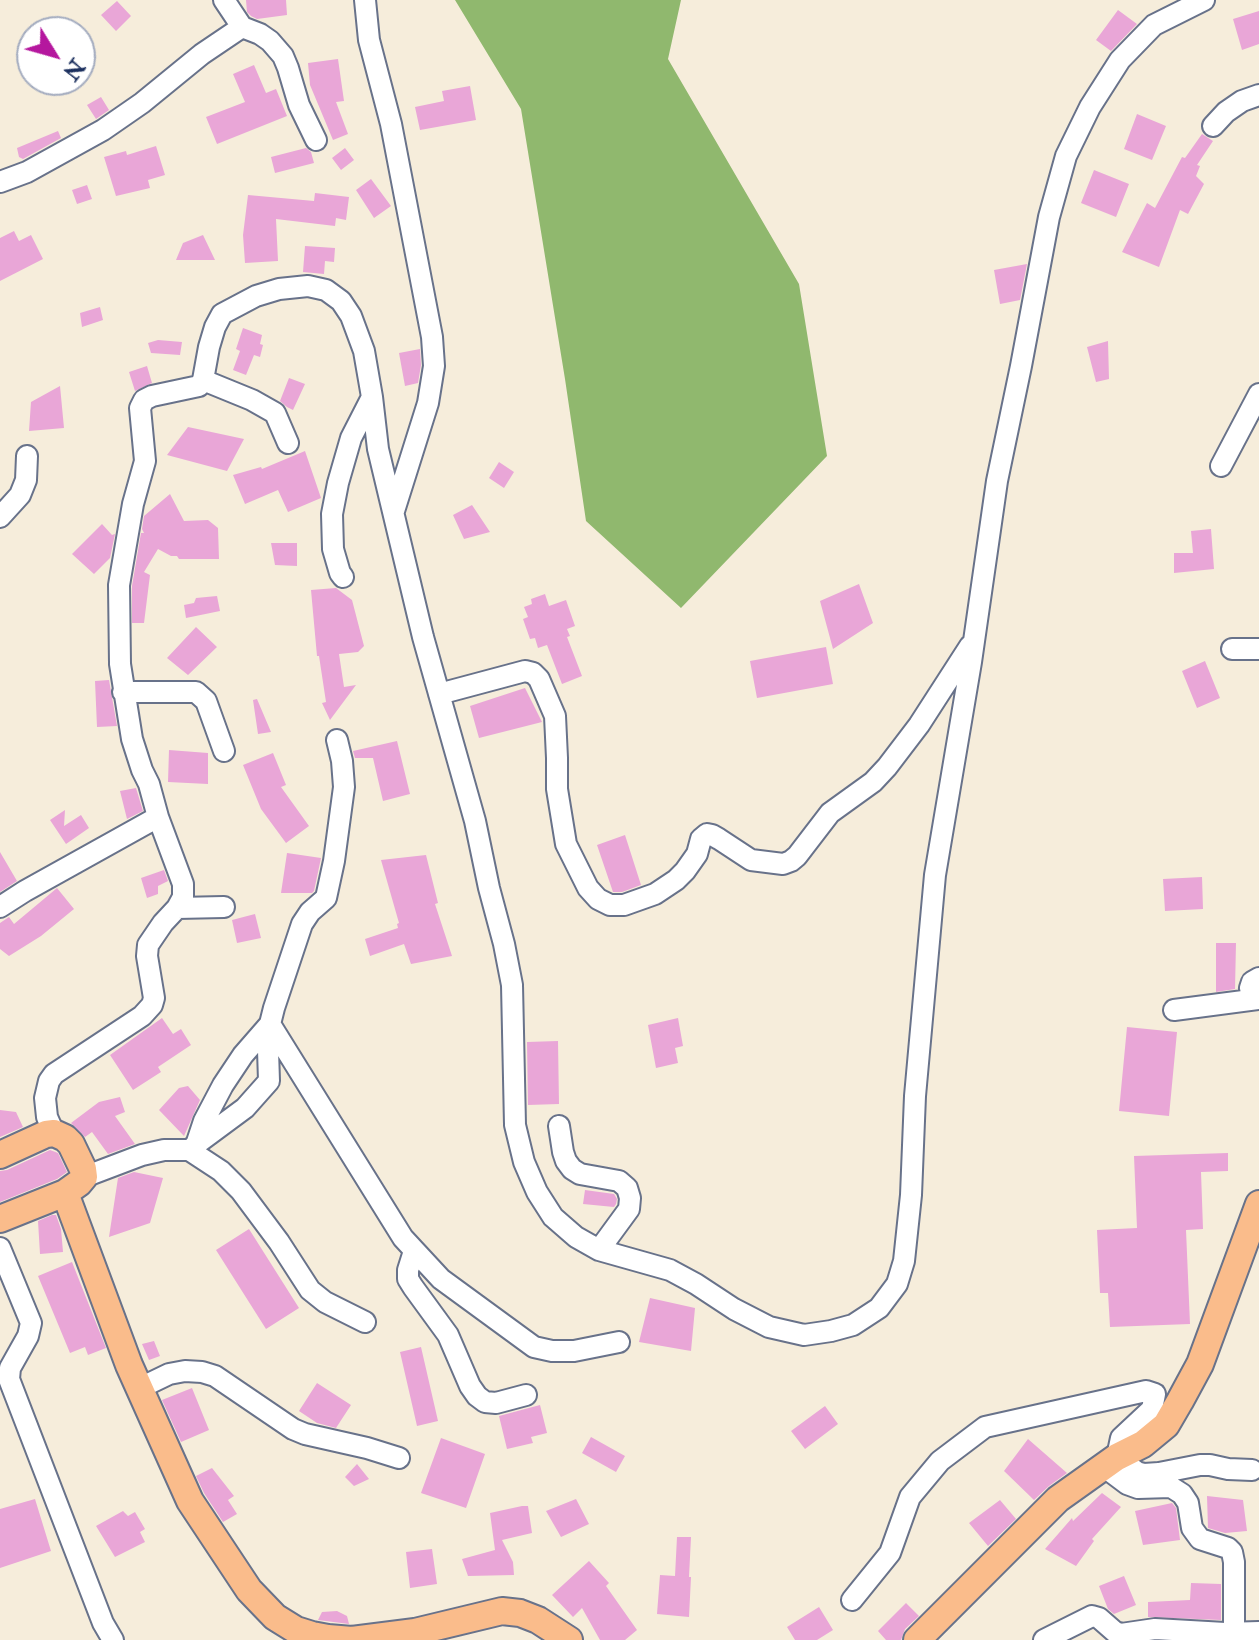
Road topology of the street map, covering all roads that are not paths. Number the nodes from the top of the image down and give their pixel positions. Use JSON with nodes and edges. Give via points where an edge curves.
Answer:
{"nodes":[{"id":1,"x":224,"y":0,"type":"edge"},
{"id":2,"x":365,"y":0,"type":"edge"},
{"id":3,"x":1204,"y":0,"type":"edge"},
{"id":4,"x":242,"y":27,"type":"junction"},
{"id":5,"x":1259,"y":95,"type":"edge"},
{"id":6,"x":1213,"y":126,"type":"dead end"},
{"id":7,"x":316,"y":140,"type":"dead end"},
{"id":8,"x":0,"y":182,"type":"edge"},
{"id":9,"x":203,"y":380,"type":"junction"},
{"id":10,"x":1259,"y":394,"type":"edge"},
{"id":11,"x":372,"y":397,"type":"junction"},
{"id":12,"x":288,"y":443,"type":"dead end"},
{"id":13,"x":27,"y":456,"type":"dead end"},
{"id":14,"x":1221,"y":466,"type":"dead end"},
{"id":15,"x":393,"y":512,"type":"junction"},
{"id":16,"x":0,"y":517,"type":"edge"},
{"id":17,"x":343,"y":577,"type":"dead end"},
{"id":18,"x":974,"y":640,"type":"junction"},
{"id":19,"x":1232,"y":649,"type":"dead end"},
{"id":20,"x":1259,"y":649,"type":"edge"},
{"id":21,"x":123,"y":692,"type":"junction"},
{"id":22,"x":439,"y":694,"type":"junction"},
{"id":23,"x":337,"y":740,"type":"dead end"},
{"id":24,"x":224,"y":751,"type":"dead end"},
{"id":25,"x":158,"y":817,"type":"junction"},
{"id":26,"x":0,"y":907,"type":"edge"},
{"id":27,"x":224,"y":907,"type":"dead end"},
{"id":28,"x":177,"y":908,"type":"junction"},
{"id":29,"x":1259,"y":978,"type":"edge"},
{"id":30,"x":1259,"y":998,"type":"edge"},
{"id":31,"x":1174,"y":1010,"type":"dead end"},
{"id":32,"x":270,"y":1024,"type":"junction"},
{"id":33,"x":559,"y":1126,"type":"dead end"},
{"id":34,"x":54,"y":1133,"type":"junction"},
{"id":35,"x":192,"y":1147,"type":"junction"},
{"id":36,"x":0,"y":1155,"type":"edge"},
{"id":37,"x":74,"y":1185,"type":"junction"},
{"id":38,"x":1259,"y":1204,"type":"edge"},
{"id":39,"x":0,"y":1219,"type":"edge"},
{"id":40,"x":0,"y":1248,"type":"edge"},
{"id":41,"x":599,"y":1250,"type":"junction"},
{"id":42,"x":414,"y":1251,"type":"junction"},
{"id":43,"x":365,"y":1322,"type":"dead end"},
{"id":44,"x":619,"y":1342,"type":"dead end"},
{"id":45,"x":140,"y":1388,"type":"junction"},
{"id":46,"x":526,"y":1395,"type":"dead end"},
{"id":47,"x":399,"y":1458,"type":"dead end"},
{"id":48,"x":1110,"y":1462,"type":"junction"},
{"id":49,"x":1252,"y":1470,"type":"dead end"},
{"id":50,"x":852,"y":1600,"type":"dead end"},
{"id":51,"x":1259,"y":1632,"type":"edge"},
{"id":52,"x":1234,"y":1633,"type":"junction"},
{"id":53,"x":113,"y":1640,"type":"edge"},
{"id":54,"x":569,"y":1640,"type":"edge"},
{"id":55,"x":917,"y":1640,"type":"edge"},
{"id":56,"x":1044,"y":1640,"type":"edge"}],
"edges":[{"from":1,"to":4,"type":"street"},
{"from":2,"to":15,"type":"street","via":[[369,40],[410,217],[434,366],[428,403]]},
{"from":3,"to":18,"type":"street","via":[[1154,25],[1120,60],[1066,156],[997,481]]},
{"from":4,"to":7,"type":"street","via":[[270,41],[283,56]]},
{"from":4,"to":8,"type":"street","via":[[103,130]]},
{"from":5,"to":6,"type":"street","via":[[1242,101]]},
{"from":9,"to":11,"type":"street","via":[[222,314],[256,296],[308,286],[326,290],[351,316]]},
{"from":9,"to":12,"type":"street","via":[[275,413]]},
{"from":9,"to":21,"type":"street","via":[[199,386],[152,396],[140,408],[145,461],[119,585]]},
{"from":10,"to":14,"type":"street"},
{"from":11,"to":15,"type":"street"},
{"from":11,"to":17,"type":"street","via":[[351,438],[332,514],[333,549]]},
{"from":13,"to":16,"type":"street","via":[[20,495]]},
{"from":15,"to":22,"type":"street"},
{"from":18,"to":22,"type":"street","via":[[887,767],[830,813],[791,861],[751,860],[707,834],[676,880],[624,905],[598,899],[566,844],[557,789],[555,716],[539,679],[525,671]]},
{"from":18,"to":41,"type":"street","via":[[935,875],[911,1195],[897,1284],[879,1308],[853,1325],[804,1335],[769,1327],[670,1270]]},
{"from":19,"to":20,"type":"street"},
{"from":21,"to":24,"type":"street","via":[[196,692],[206,701]]},
{"from":21,"to":25,"type":"street","via":[[132,739]]},
{"from":22,"to":41,"type":"street","via":[[475,821],[512,985],[514,1114],[524,1162],[553,1217]]},
{"from":23,"to":32,"type":"street","via":[[344,787],[326,898],[302,924]]},
{"from":25,"to":26,"type":"street"},
{"from":25,"to":28,"type":"street","via":[[183,884]]},
{"from":27,"to":28,"type":"street"},
{"from":28,"to":34,"type":"street","via":[[148,945],[152,1005],[49,1081],[45,1098]]},
{"from":29,"to":30,"type":"street","via":[[1250,988]]},
{"from":30,"to":31,"type":"street"},
{"from":32,"to":35,"type":"street","via":[[223,1085]]},
{"from":32,"to":35,"type":"street","via":[[269,1081],[245,1108]]},
{"from":32,"to":42,"type":"street"},
{"from":33,"to":41,"type":"street","via":[[572,1169],[619,1181],[627,1188],[629,1209]]},
{"from":34,"to":36,"type":"main road"},
{"from":34,"to":37,"type":"main road","via":[[71,1144],[83,1169]]},
{"from":35,"to":37,"type":"street","via":[[142,1155]]},
{"from":35,"to":43,"type":"street","via":[[241,1191],[310,1290]]},
{"from":37,"to":39,"type":"main road"},
{"from":37,"to":45,"type":"main road"},
{"from":38,"to":48,"type":"main road","via":[[1200,1364],[1180,1401],[1166,1425]]},
{"from":40,"to":53,"type":"street","via":[[31,1323],[9,1379]]},
{"from":42,"to":44,"type":"street","via":[[441,1279],[534,1347],[574,1351]]},
{"from":42,"to":46,"type":"street","via":[[408,1279],[448,1335],[477,1396],[496,1403]]},
{"from":45,"to":47,"type":"street","via":[[169,1374],[202,1372],[293,1429]]},
{"from":45,"to":54,"type":"main road","via":[[190,1501],[249,1590],[283,1624],[312,1635],[352,1640],[415,1632],[502,1611],[538,1620]]},
{"from":48,"to":49,"type":"street","via":[[1144,1474],[1200,1465]]},
{"from":48,"to":50,"type":"street","via":[[1121,1438],[1152,1409],[1155,1394],[1146,1391],[985,1427],[940,1461],[910,1497],[890,1553]]},
{"from":48,"to":52,"type":"street","via":[[1127,1484],[1171,1487],[1182,1494],[1200,1539],[1232,1552]]},
{"from":48,"to":55,"type":"main road","via":[[1058,1499]]},
{"from":51,"to":52,"type":"street"},
{"from":52,"to":56,"type":"street","via":[[1155,1629],[1121,1634],[1092,1616]]}]}
